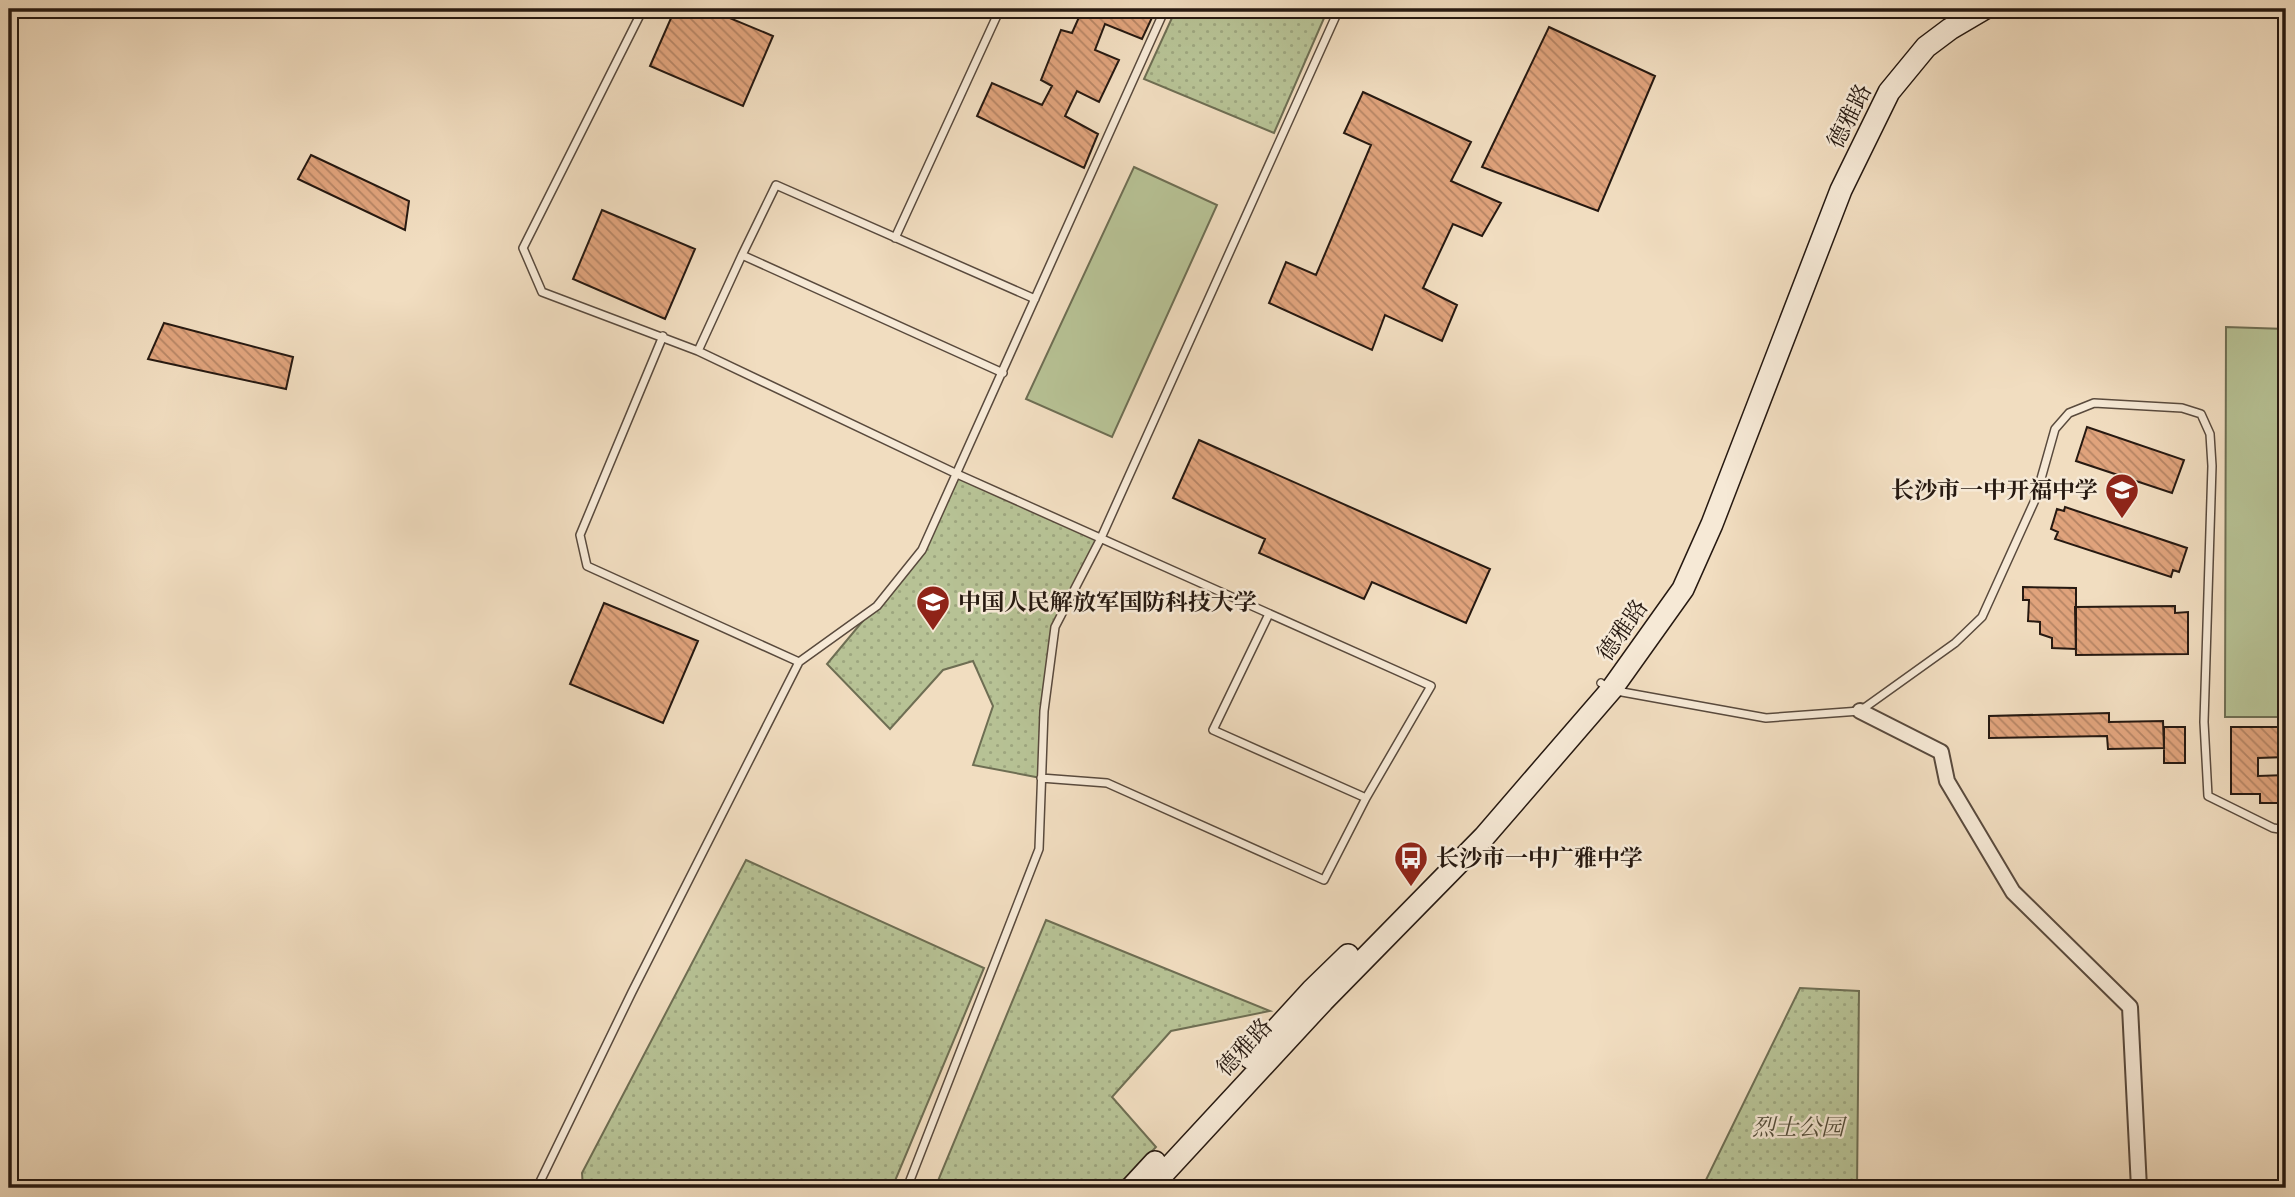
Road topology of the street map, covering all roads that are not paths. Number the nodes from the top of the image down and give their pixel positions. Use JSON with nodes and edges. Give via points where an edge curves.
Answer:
{"nodes":[{"id":1,"x":643,"y":9,"type":"edge"},
{"id":2,"x":1000,"y":9,"type":"edge"},
{"id":3,"x":1165,"y":9,"type":"edge"},
{"id":4,"x":1339,"y":9,"type":"edge"},
{"id":5,"x":1962,"y":9,"type":"edge"},
{"id":6,"x":1984,"y":9,"type":"edge"},
{"id":7,"x":895,"y":238,"type":"junction"},
{"id":8,"x":742,"y":255,"type":"junction"},
{"id":9,"x":1035,"y":299,"type":"junction"},
{"id":10,"x":663,"y":336,"type":"junction"},
{"id":11,"x":698,"y":351,"type":"junction"},
{"id":12,"x":1003,"y":373,"type":"junction"},
{"id":13,"x":957,"y":474,"type":"junction"},
{"id":14,"x":1101,"y":538,"type":"junction"},
{"id":15,"x":1269,"y":614,"type":"junction"},
{"id":16,"x":799,"y":662,"type":"junction"},
{"id":17,"x":1606,"y":686,"type":"junction"},
{"id":18,"x":1860,"y":711,"type":"junction"},
{"id":19,"x":1041,"y":778,"type":"junction"},
{"id":20,"x":1366,"y":798,"type":"junction"},
{"id":21,"x":2286,"y":830,"type":"edge"},
{"id":22,"x":537,"y":1188,"type":"edge"},
{"id":23,"x":907,"y":1188,"type":"edge"},
{"id":24,"x":1131,"y":1188,"type":"edge"},
{"id":25,"x":1150,"y":1188,"type":"edge"},
{"id":26,"x":2139,"y":1188,"type":"edge"}],
"edges":[{"from":1,"to":10,"type":"lane","via":[[523,248],[542,292]]},
{"from":2,"to":7,"type":"lane"},
{"from":3,"to":9,"type":"lane"},
{"from":4,"to":14,"type":"lane"},
{"from":5,"to":17,"type":"street","name":"德雅路","via":[[1919,40],[1880,92],[1829,189],[1675,581]]},
{"from":6,"to":17,"type":"street","name":"德雅路","via":[[1927,47],[1889,92],[1840,190],[1683,589]]},
{"from":7,"to":8,"type":"lane","via":[[776,185]]},
{"from":7,"to":9,"type":"lane"},
{"from":8,"to":11,"type":"lane"},
{"from":8,"to":12,"type":"lane"},
{"from":9,"to":12,"type":"lane"},
{"from":10,"to":11,"type":"lane"},
{"from":10,"to":16,"type":"lane","via":[[580,535],[587,566]]},
{"from":11,"to":13,"type":"lane"},
{"from":12,"to":13,"type":"lane"},
{"from":13,"to":14,"type":"lane"},
{"from":13,"to":16,"type":"lane","via":[[922,550],[877,606]]},
{"from":14,"to":15,"type":"lane"},
{"from":14,"to":19,"type":"lane","via":[[1055,627]]},
{"from":15,"to":20,"type":"lane","via":[[1213,730]]},
{"from":15,"to":20,"type":"lane","via":[[1431,686]]},
{"from":16,"to":22,"type":"lane"},
{"from":17,"to":18,"type":"lane","via":[[1766,718]]},
{"from":17,"to":24,"type":"street","name":"德雅路","via":[[1474,830],[1312,990]]},
{"from":17,"to":25,"type":"street","name":"德雅路","via":[[1483,837]]},
{"from":18,"to":21,"type":"lane","via":[[1955,643],[1982,617],[2035,500],[2055,429],[2069,413],[2094,403],[2182,408],[2200,414],[2211,445],[2204,722],[2208,796]]},
{"from":18,"to":26,"type":"street","via":[[1941,752],[1947,781],[2013,892],[2130,1007]]},
{"from":19,"to":20,"type":"lane","via":[[1107,783],[1324,880]]},
{"from":19,"to":23,"type":"lane","via":[[1039,849]]}]}
